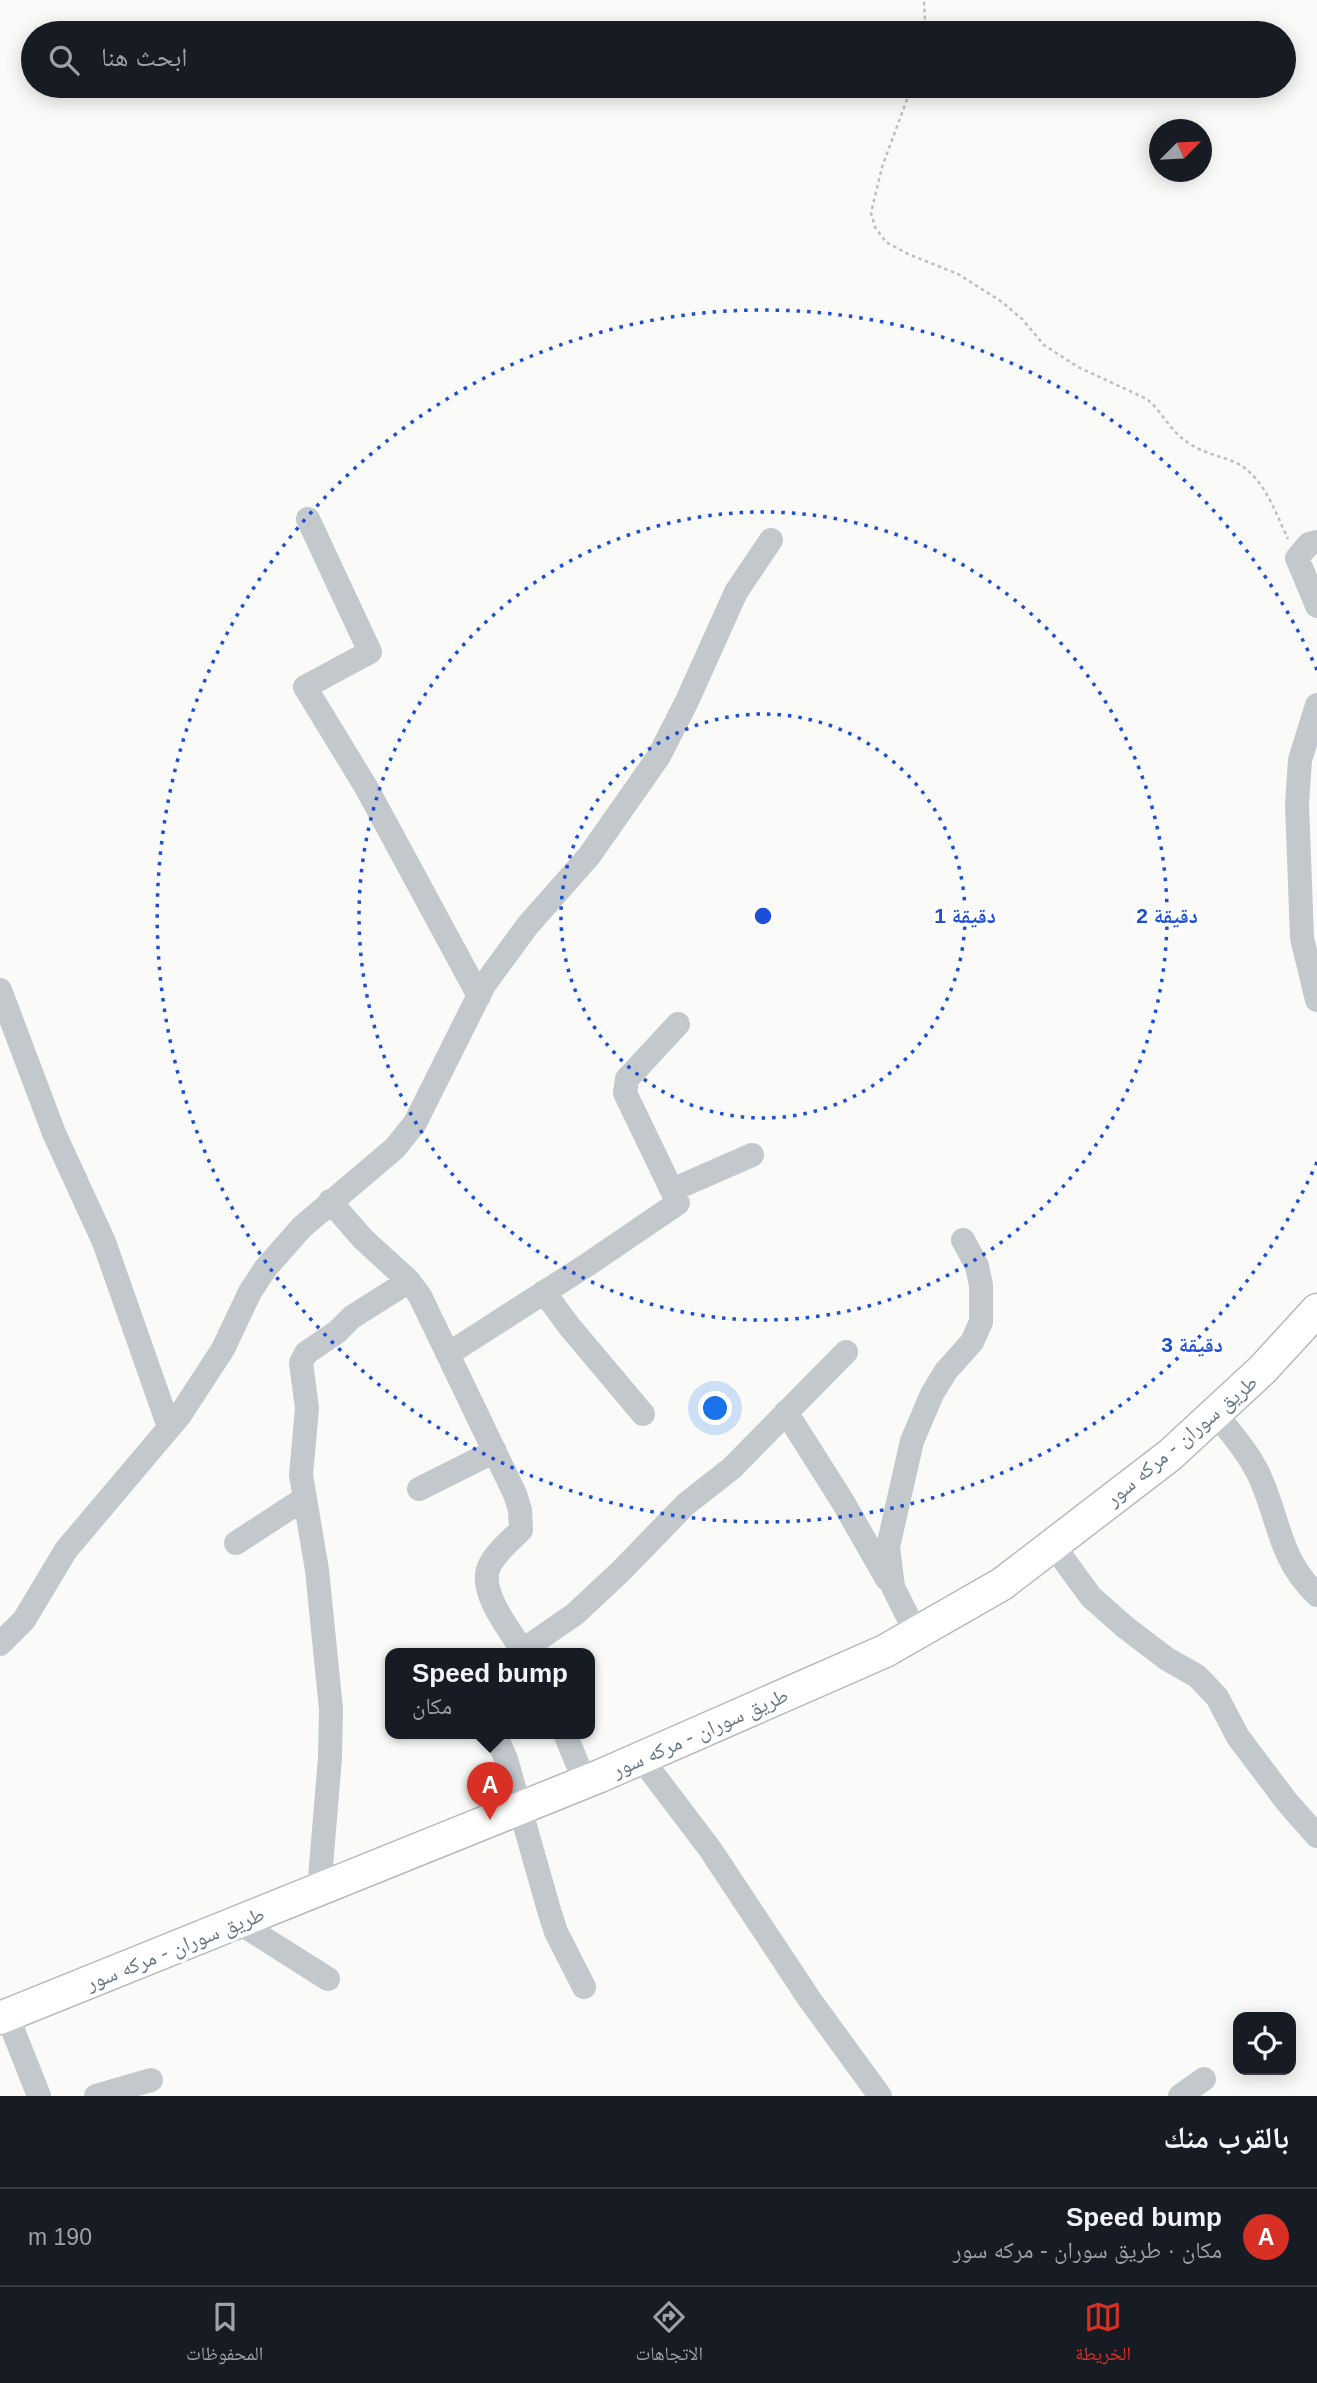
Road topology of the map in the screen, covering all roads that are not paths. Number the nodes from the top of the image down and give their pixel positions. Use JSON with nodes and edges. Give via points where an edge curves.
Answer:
{"nodes":[{"id":1,"x":308,"y":519,"type":"dead end"},
{"id":2,"x":771,"y":540,"type":"dead end"},
{"id":3,"x":1317,"y":542,"type":"edge"},
{"id":4,"x":1317,"y":606,"type":"edge"},
{"id":5,"x":1317,"y":705,"type":"edge"},
{"id":6,"x":0,"y":990,"type":"edge"},
{"id":7,"x":479,"y":996,"type":"junction"},
{"id":8,"x":1317,"y":1000,"type":"edge"},
{"id":9,"x":678,"y":1024,"type":"dead end"},
{"id":10,"x":752,"y":1155,"type":"dead end"},
{"id":11,"x":672,"y":1190,"type":"junction"},
{"id":12,"x":330,"y":1201,"type":"junction"},
{"id":13,"x":963,"y":1240,"type":"dead end"},
{"id":14,"x":409,"y":1281,"type":"junction"},
{"id":15,"x":544,"y":1292,"type":"junction"},
{"id":16,"x":1317,"y":1310,"type":"edge"},
{"id":17,"x":846,"y":1352,"type":"dead end"},
{"id":18,"x":448,"y":1354,"type":"junction"},
{"id":19,"x":786,"y":1412,"type":"junction"},
{"id":20,"x":1216,"y":1413,"type":"junction"},
{"id":21,"x":643,"y":1414,"type":"dead end"},
{"id":22,"x":169,"y":1427,"type":"junction"},
{"id":23,"x":495,"y":1451,"type":"junction"},
{"id":24,"x":419,"y":1489,"type":"dead end"},
{"id":25,"x":305,"y":1498,"type":"junction"},
{"id":26,"x":236,"y":1543,"type":"dead end"},
{"id":27,"x":1053,"y":1545,"type":"junction"},
{"id":28,"x":893,"y":1587,"type":"junction"},
{"id":29,"x":1317,"y":1595,"type":"edge"},
{"id":30,"x":916,"y":1633,"type":"junction"},
{"id":31,"x":0,"y":1644,"type":"edge"},
{"id":32,"x":521,"y":1648,"type":"edge"},
{"id":33,"x":529,"y":1648,"type":"edge"},
{"id":34,"x":497,"y":1739,"type":"edge"},
{"id":35,"x":567,"y":1739,"type":"edge"},
{"id":36,"x":641,"y":1758,"type":"junction"},
{"id":37,"x":585,"y":1782,"type":"junction"},
{"id":38,"x":520,"y":1808,"type":"junction"},
{"id":39,"x":1317,"y":1836,"type":"edge"},
{"id":40,"x":319,"y":1890,"type":"junction"},
{"id":41,"x":239,"y":1922,"type":"junction"},
{"id":42,"x":328,"y":1979,"type":"dead end"},
{"id":43,"x":584,"y":1987,"type":"dead end"},
{"id":44,"x":4,"y":2016,"type":"edge"},
{"id":45,"x":1204,"y":2079,"type":"dead end"},
{"id":46,"x":150,"y":2080,"type":"dead end"},
{"id":47,"x":39,"y":2096,"type":"edge"},
{"id":48,"x":96,"y":2096,"type":"edge"},
{"id":49,"x":880,"y":2096,"type":"edge"},
{"id":50,"x":1180,"y":2096,"type":"edge"}],
"edges":[{"from":1,"to":7,"type":"street","via":[[370,652],[305,687],[366,788]]},
{"from":2,"to":7,"type":"street","via":[[736,592],[659,756],[589,856],[528,925]]},
{"from":3,"to":4,"type":"street","via":[[1297,558]]},
{"from":5,"to":8,"type":"street","via":[[1300,760],[1297,804],[1302,937]]},
{"from":6,"to":22,"type":"street","via":[[54,1133],[104,1242]]},
{"from":7,"to":12,"type":"street","via":[[415,1123],[396,1148]]},
{"from":9,"to":11,"type":"street","via":[[626,1079],[625,1093]]},
{"from":10,"to":11,"type":"street"},
{"from":11,"to":15,"type":"street","via":[[678,1203]]},
{"from":12,"to":14,"type":"street"},
{"from":12,"to":22,"type":"street","via":[[265,1269],[223,1349]]},
{"from":13,"to":28,"type":"street","via":[[977,1266],[981,1322],[972,1342],[939,1382],[912,1441],[888,1547]]},
{"from":14,"to":18,"type":"street"},
{"from":14,"to":25,"type":"street","via":[[352,1317],[306,1353],[301,1363],[307,1408],[301,1453]]},
{"from":15,"to":18,"type":"street"},
{"from":15,"to":21,"type":"street"},
{"from":16,"to":20,"type":"main road","name":"طريق سوران - مركه سور"},
{"from":17,"to":19,"type":"street"},
{"from":18,"to":23,"type":"street"},
{"from":19,"to":28,"type":"street"},
{"from":19,"to":33,"type":"street","via":[[575,1614]]},
{"from":20,"to":27,"type":"main road","name":"طريق سوران - مركه سور","via":[[1170,1455]]},
{"from":20,"to":29,"type":"street","via":[[1259,1476],[1285,1553]]},
{"from":22,"to":31,"type":"street","via":[[66,1550],[24,1620]]},
{"from":23,"to":24,"type":"street"},
{"from":23,"to":32,"type":"street","via":[[515,1494],[521,1530],[490,1564],[485,1579],[492,1602]]},
{"from":25,"to":26,"type":"street"},
{"from":25,"to":40,"type":"street","via":[[331,1709]]},
{"from":27,"to":30,"type":"main road","name":"طريق سوران - مركه سور","via":[[1002,1584]]},
{"from":27,"to":39,"type":"street","via":[[1091,1597],[1157,1651],[1197,1676],[1217,1697],[1238,1737]]},
{"from":28,"to":30,"type":"street"},
{"from":30,"to":36,"type":"main road","name":"طريق سوران - مركه سور","via":[[885,1651]]},
{"from":34,"to":38,"type":"street"},
{"from":35,"to":37,"type":"street"},
{"from":36,"to":37,"type":"main road","name":"طريق سوران - مركه سور"},
{"from":36,"to":49,"type":"street","via":[[710,1849]]},
{"from":37,"to":38,"type":"main road","name":"طريق سوران - مركه سور"},
{"from":38,"to":40,"type":"main road","name":"طريق سوران - مركه سور"},
{"from":38,"to":43,"type":"street","via":[[556,1931]]},
{"from":40,"to":41,"type":"main road","name":"طريق سوران - مركه سور"},
{"from":41,"to":42,"type":"street"},
{"from":41,"to":44,"type":"main road","name":"طريق سوران - مركه سور"},
{"from":44,"to":47,"type":"street"},
{"from":45,"to":50,"type":"street"},
{"from":46,"to":48,"type":"street"}]}
